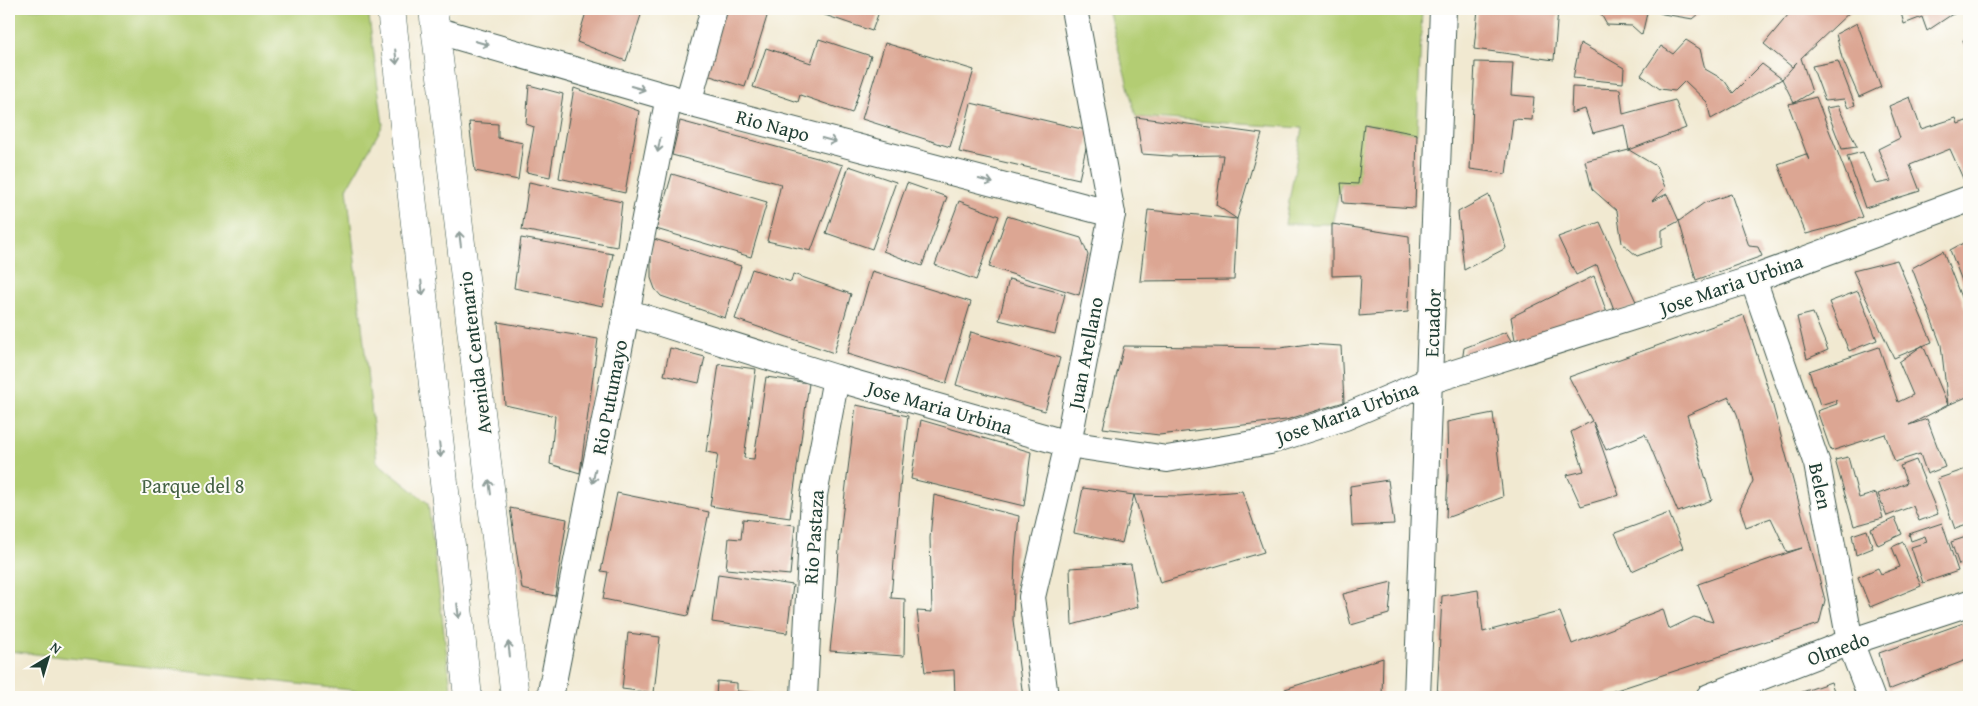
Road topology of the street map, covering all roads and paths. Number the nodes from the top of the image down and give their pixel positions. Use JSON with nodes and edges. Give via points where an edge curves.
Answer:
{"nodes":[{"id":1,"x":391,"y":9,"type":"edge"},
{"id":2,"x":714,"y":9,"type":"edge"},
{"id":3,"x":1074,"y":9,"type":"edge"},
{"id":4,"x":1444,"y":9,"type":"edge"},
{"id":5,"x":434,"y":19,"type":"edge"},
{"id":6,"x":678,"y":100,"type":"junction"},
{"id":7,"x":1969,"y":199,"type":"edge"},
{"id":8,"x":1112,"y":214,"type":"junction"},
{"id":9,"x":1753,"y":279,"type":"junction"},
{"id":10,"x":626,"y":312,"type":"junction"},
{"id":11,"x":836,"y":378,"type":"junction"},
{"id":12,"x":1430,"y":381,"type":"junction"},
{"id":13,"x":1068,"y":444,"type":"junction"},
{"id":14,"x":1969,"y":603,"type":"edge"},
{"id":15,"x":1850,"y":642,"type":"junction"},
{"id":16,"x":468,"y":697,"type":"edge"},
{"id":17,"x":515,"y":697,"type":"edge"},
{"id":18,"x":550,"y":697,"type":"edge"},
{"id":19,"x":804,"y":697,"type":"edge"},
{"id":20,"x":1045,"y":697,"type":"edge"},
{"id":21,"x":1417,"y":697,"type":"edge"},
{"id":22,"x":1709,"y":697,"type":"edge"},
{"id":23,"x":1870,"y":697,"type":"edge"}],
"edges":[{"from":1,"to":16,"type":"street","one_way":true},
{"from":2,"to":6,"type":"street","name":"Rio Putumayo"},
{"from":3,"to":8,"type":"street","name":"Juan Arellano"},
{"from":4,"to":12,"type":"street","name":"Ecuador"},
{"from":5,"to":6,"type":"street","name":"Rio Napo","one_way":true},
{"from":17,"to":5,"type":"street","name":"Avenida Centenario","one_way":true},
{"from":6,"to":8,"type":"street","name":"Rio Napo","one_way":true},
{"from":6,"to":10,"type":"street","name":"Rio Putumayo","one_way":true},
{"from":7,"to":9,"type":"street","name":"Jose Maria Urbina"},
{"from":8,"to":13,"type":"street","name":"Juan Arellano"},
{"from":9,"to":12,"type":"street","name":"Jose Maria Urbina"},
{"from":9,"to":15,"type":"street","name":"Belen","via":[[1818,464]]},
{"from":10,"to":11,"type":"street","name":"Jose Maria Urbina"},
{"from":10,"to":18,"type":"street","name":"Rio Putumayo","one_way":true},
{"from":11,"to":13,"type":"street","name":"Jose Maria Urbina"},
{"from":11,"to":19,"type":"street","name":"Rio Pastaza","via":[[814,495]]},
{"from":12,"to":13,"type":"street","name":"Jose Maria Urbina","via":[[1345,417],[1270,441],[1167,458]]},
{"from":12,"to":21,"type":"street","name":"Ecuador"},
{"from":13,"to":20,"type":"street","name":"Juan Arellano","via":[[1032,597]]},
{"from":14,"to":15,"type":"street","name":"Olmedo"},
{"from":15,"to":22,"type":"street","name":"Olmedo"},
{"from":15,"to":23,"type":"street","name":"Belen"}]}
